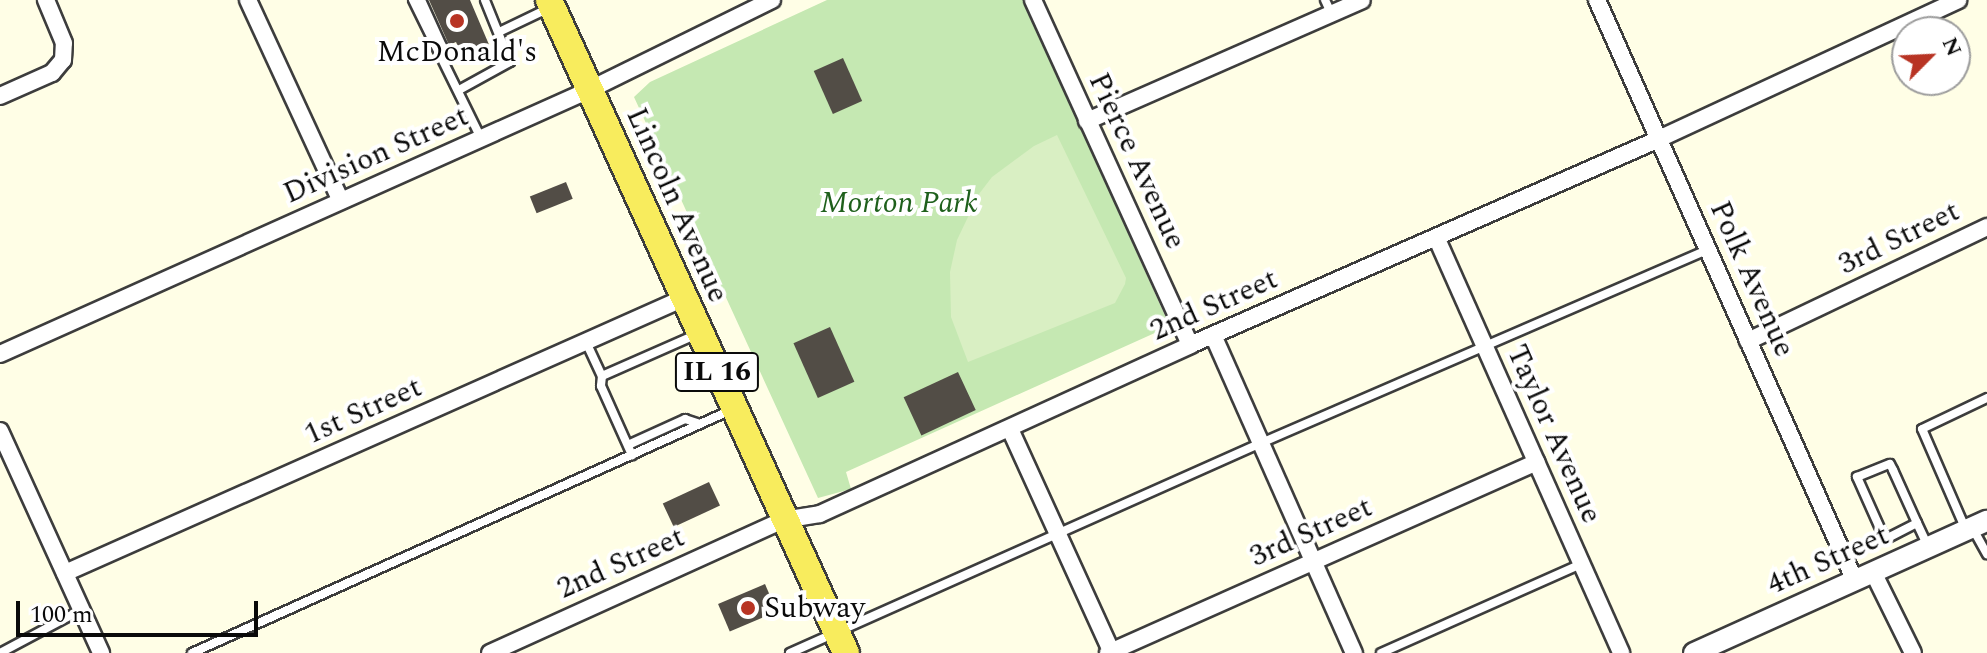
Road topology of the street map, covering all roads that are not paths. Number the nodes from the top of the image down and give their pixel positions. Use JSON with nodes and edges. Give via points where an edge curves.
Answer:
{"nodes":[{"id":1,"x":46,"y":0,"type":"edge"},
{"id":2,"x":248,"y":0,"type":"edge"},
{"id":3,"x":413,"y":0,"type":"edge"},
{"id":4,"x":421,"y":0,"type":"edge"},
{"id":5,"x":485,"y":0,"type":"edge"},
{"id":6,"x":772,"y":0,"type":"edge"},
{"id":7,"x":1033,"y":0,"type":"edge"},
{"id":8,"x":1362,"y":0,"type":"edge"},
{"id":9,"x":1597,"y":0,"type":"edge"},
{"id":10,"x":1958,"y":0,"type":"edge"},
{"id":11,"x":550,"y":3,"type":"edge"},
{"id":12,"x":1328,"y":7,"type":"edge"},
{"id":13,"x":499,"y":32,"type":"junction"},
{"id":14,"x":444,"y":65,"type":"junction"},
{"id":15,"x":459,"y":90,"type":"junction"},
{"id":16,"x":589,"y":90,"type":"junction"},
{"id":17,"x":0,"y":96,"type":"edge"},
{"id":18,"x":1087,"y":121,"type":"junction"},
{"id":19,"x":481,"y":138,"type":"junction"},
{"id":20,"x":1659,"y":139,"type":"junction"},
{"id":21,"x":341,"y":201,"type":"junction"},
{"id":22,"x":1987,"y":227,"type":"edge"},
{"id":23,"x":1437,"y":239,"type":"junction"},
{"id":24,"x":1708,"y":249,"type":"junction"},
{"id":25,"x":684,"y":298,"type":"junction"},
{"id":26,"x":700,"y":333,"type":"junction"},
{"id":27,"x":1213,"y":335,"type":"junction"},
{"id":28,"x":1748,"y":341,"type":"junction"},
{"id":29,"x":586,"y":342,"type":"junction"},
{"id":30,"x":1190,"y":345,"type":"junction"},
{"id":31,"x":1485,"y":348,"type":"junction"},
{"id":32,"x":0,"y":354,"type":"edge"},
{"id":33,"x":602,"y":376,"type":"junction"},
{"id":34,"x":1987,"y":398,"type":"edge"},
{"id":35,"x":733,"y":409,"type":"junction"},
{"id":36,"x":700,"y":424,"type":"junction"},
{"id":37,"x":1010,"y":429,"type":"junction"},
{"id":38,"x":0,"y":431,"type":"edge"},
{"id":39,"x":1261,"y":443,"type":"junction"},
{"id":40,"x":628,"y":445,"type":"junction"},
{"id":41,"x":632,"y":455,"type":"junction"},
{"id":42,"x":1536,"y":462,"type":"junction"},
{"id":43,"x":783,"y":520,"type":"junction"},
{"id":44,"x":1917,"y":523,"type":"junction"},
{"id":45,"x":1975,"y":527,"type":"edge"},
{"id":46,"x":1058,"y":534,"type":"junction"},
{"id":47,"x":1928,"y":548,"type":"junction"},
{"id":48,"x":1987,"y":554,"type":"edge"},
{"id":49,"x":1313,"y":561,"type":"junction"},
{"id":50,"x":1581,"y":564,"type":"junction"},
{"id":51,"x":65,"y":573,"type":"junction"},
{"id":52,"x":1864,"y":577,"type":"junction"},
{"id":53,"x":82,"y":610,"type":"junction"},
{"id":54,"x":841,"y":643,"type":"edge"},
{"id":55,"x":0,"y":653,"type":"edge"},
{"id":56,"x":101,"y":653,"type":"edge"},
{"id":57,"x":192,"y":653,"type":"edge"},
{"id":58,"x":490,"y":653,"type":"edge"},
{"id":59,"x":790,"y":653,"type":"edge"},
{"id":60,"x":1110,"y":653,"type":"edge"},
{"id":61,"x":1354,"y":653,"type":"edge"},
{"id":62,"x":1381,"y":653,"type":"edge"},
{"id":63,"x":1621,"y":653,"type":"edge"},
{"id":64,"x":1694,"y":653,"type":"edge"},
{"id":65,"x":1913,"y":653,"type":"edge"}],
"edges":[{"from":1,"to":17,"type":"street","via":[[64,43],[63,60],[52,73]]},
{"from":2,"to":21,"type":"street"},
{"from":3,"to":14,"type":"lane"},
{"from":4,"to":14,"type":"lane","via":[[444,52]]},
{"from":5,"to":13,"type":"lane"},
{"from":6,"to":16,"type":"street","name":"Division Street"},
{"from":7,"to":18,"type":"street","name":"Pierce Avenue"},
{"from":8,"to":12,"type":"street"},
{"from":9,"to":20,"type":"street","name":"Polk Avenue"},
{"from":10,"to":20,"type":"street","name":"2nd Street"},
{"from":11,"to":13,"type":"lane"},
{"from":11,"to":16,"type":"main road","number":"IL 16"},
{"from":12,"to":18,"type":"street"},
{"from":13,"to":15,"type":"lane","via":[[508,65]]},
{"from":14,"to":15,"type":"lane"},
{"from":15,"to":19,"type":"lane"},
{"from":16,"to":19,"type":"street","name":"Division Street"},
{"from":16,"to":25,"type":"main road","name":"Lincoln Avenue","number":"IL 16"},
{"from":18,"to":30,"type":"street","name":"Pierce Avenue"},
{"from":19,"to":21,"type":"street","name":"Division Street"},
{"from":20,"to":23,"type":"street","name":"2nd Street"},
{"from":20,"to":24,"type":"street","name":"Polk Avenue"},
{"from":21,"to":32,"type":"street","name":"Division Street"},
{"from":22,"to":28,"type":"street","name":"3rd Street"},
{"from":23,"to":27,"type":"street","name":"2nd Street"},
{"from":23,"to":31,"type":"street","name":"Taylor Avenue"},
{"from":24,"to":28,"type":"street","name":"Polk Avenue"},
{"from":24,"to":31,"type":"lane"},
{"from":25,"to":26,"type":"main road","name":"Lincoln Avenue","number":"IL 16"},
{"from":25,"to":29,"type":"street","name":"1st Street"},
{"from":26,"to":33,"type":"lane"},
{"from":26,"to":35,"type":"main road","name":"Lincoln Avenue","number":"IL 16"},
{"from":27,"to":30,"type":"street","name":"2nd Street"},
{"from":27,"to":39,"type":"street"},
{"from":28,"to":52,"type":"street","name":"Polk Avenue"},
{"from":29,"to":33,"type":"lane"},
{"from":29,"to":51,"type":"street","name":"1st Street"},
{"from":30,"to":37,"type":"street","name":"2nd Street"},
{"from":31,"to":39,"type":"lane"},
{"from":31,"to":42,"type":"street","name":"Taylor Avenue"},
{"from":33,"to":40,"type":"lane","via":[[601,386]]},
{"from":34,"to":45,"type":"lane","via":[[1922,429]]},
{"from":35,"to":36,"type":"lane"},
{"from":35,"to":43,"type":"main road","name":"Lincoln Avenue","number":"IL 16"},
{"from":36,"to":40,"type":"lane","via":[[685,419]]},
{"from":36,"to":41,"type":"lane"},
{"from":37,"to":43,"type":"street","name":"2nd Street","via":[[820,514]]},
{"from":37,"to":46,"type":"street"},
{"from":38,"to":51,"type":"street"},
{"from":39,"to":46,"type":"lane"},
{"from":39,"to":49,"type":"street"},
{"from":40,"to":41,"type":"lane"},
{"from":41,"to":57,"type":"lane"},
{"from":42,"to":49,"type":"street","name":"3rd Street"},
{"from":42,"to":50,"type":"street","name":"Taylor Avenue"},
{"from":43,"to":54,"type":"main road","name":"Lincoln Avenue","number":"IL 16"},
{"from":43,"to":58,"type":"street","name":"2nd Street"},
{"from":44,"to":44,"type":"lane","via":[[1890,464],[1857,477],[1883,535]]},
{"from":44,"to":47,"type":"lane"},
{"from":45,"to":47,"type":"street","name":"4th Street"},
{"from":45,"to":48,"type":"lane"},
{"from":46,"to":54,"type":"lane"},
{"from":46,"to":60,"type":"street"},
{"from":47,"to":52,"type":"street","name":"4th Street"},
{"from":49,"to":60,"type":"street","name":"3rd Street"},
{"from":49,"to":61,"type":"street"},
{"from":50,"to":62,"type":"lane"},
{"from":50,"to":63,"type":"street","name":"Taylor Avenue"},
{"from":51,"to":53,"type":"street"},
{"from":52,"to":64,"type":"street","name":"4th Street"},
{"from":52,"to":65,"type":"street","name":"Polk Avenue"},
{"from":53,"to":55,"type":"lane"},
{"from":53,"to":56,"type":"street"},
{"from":54,"to":59,"type":"lane"}]}
